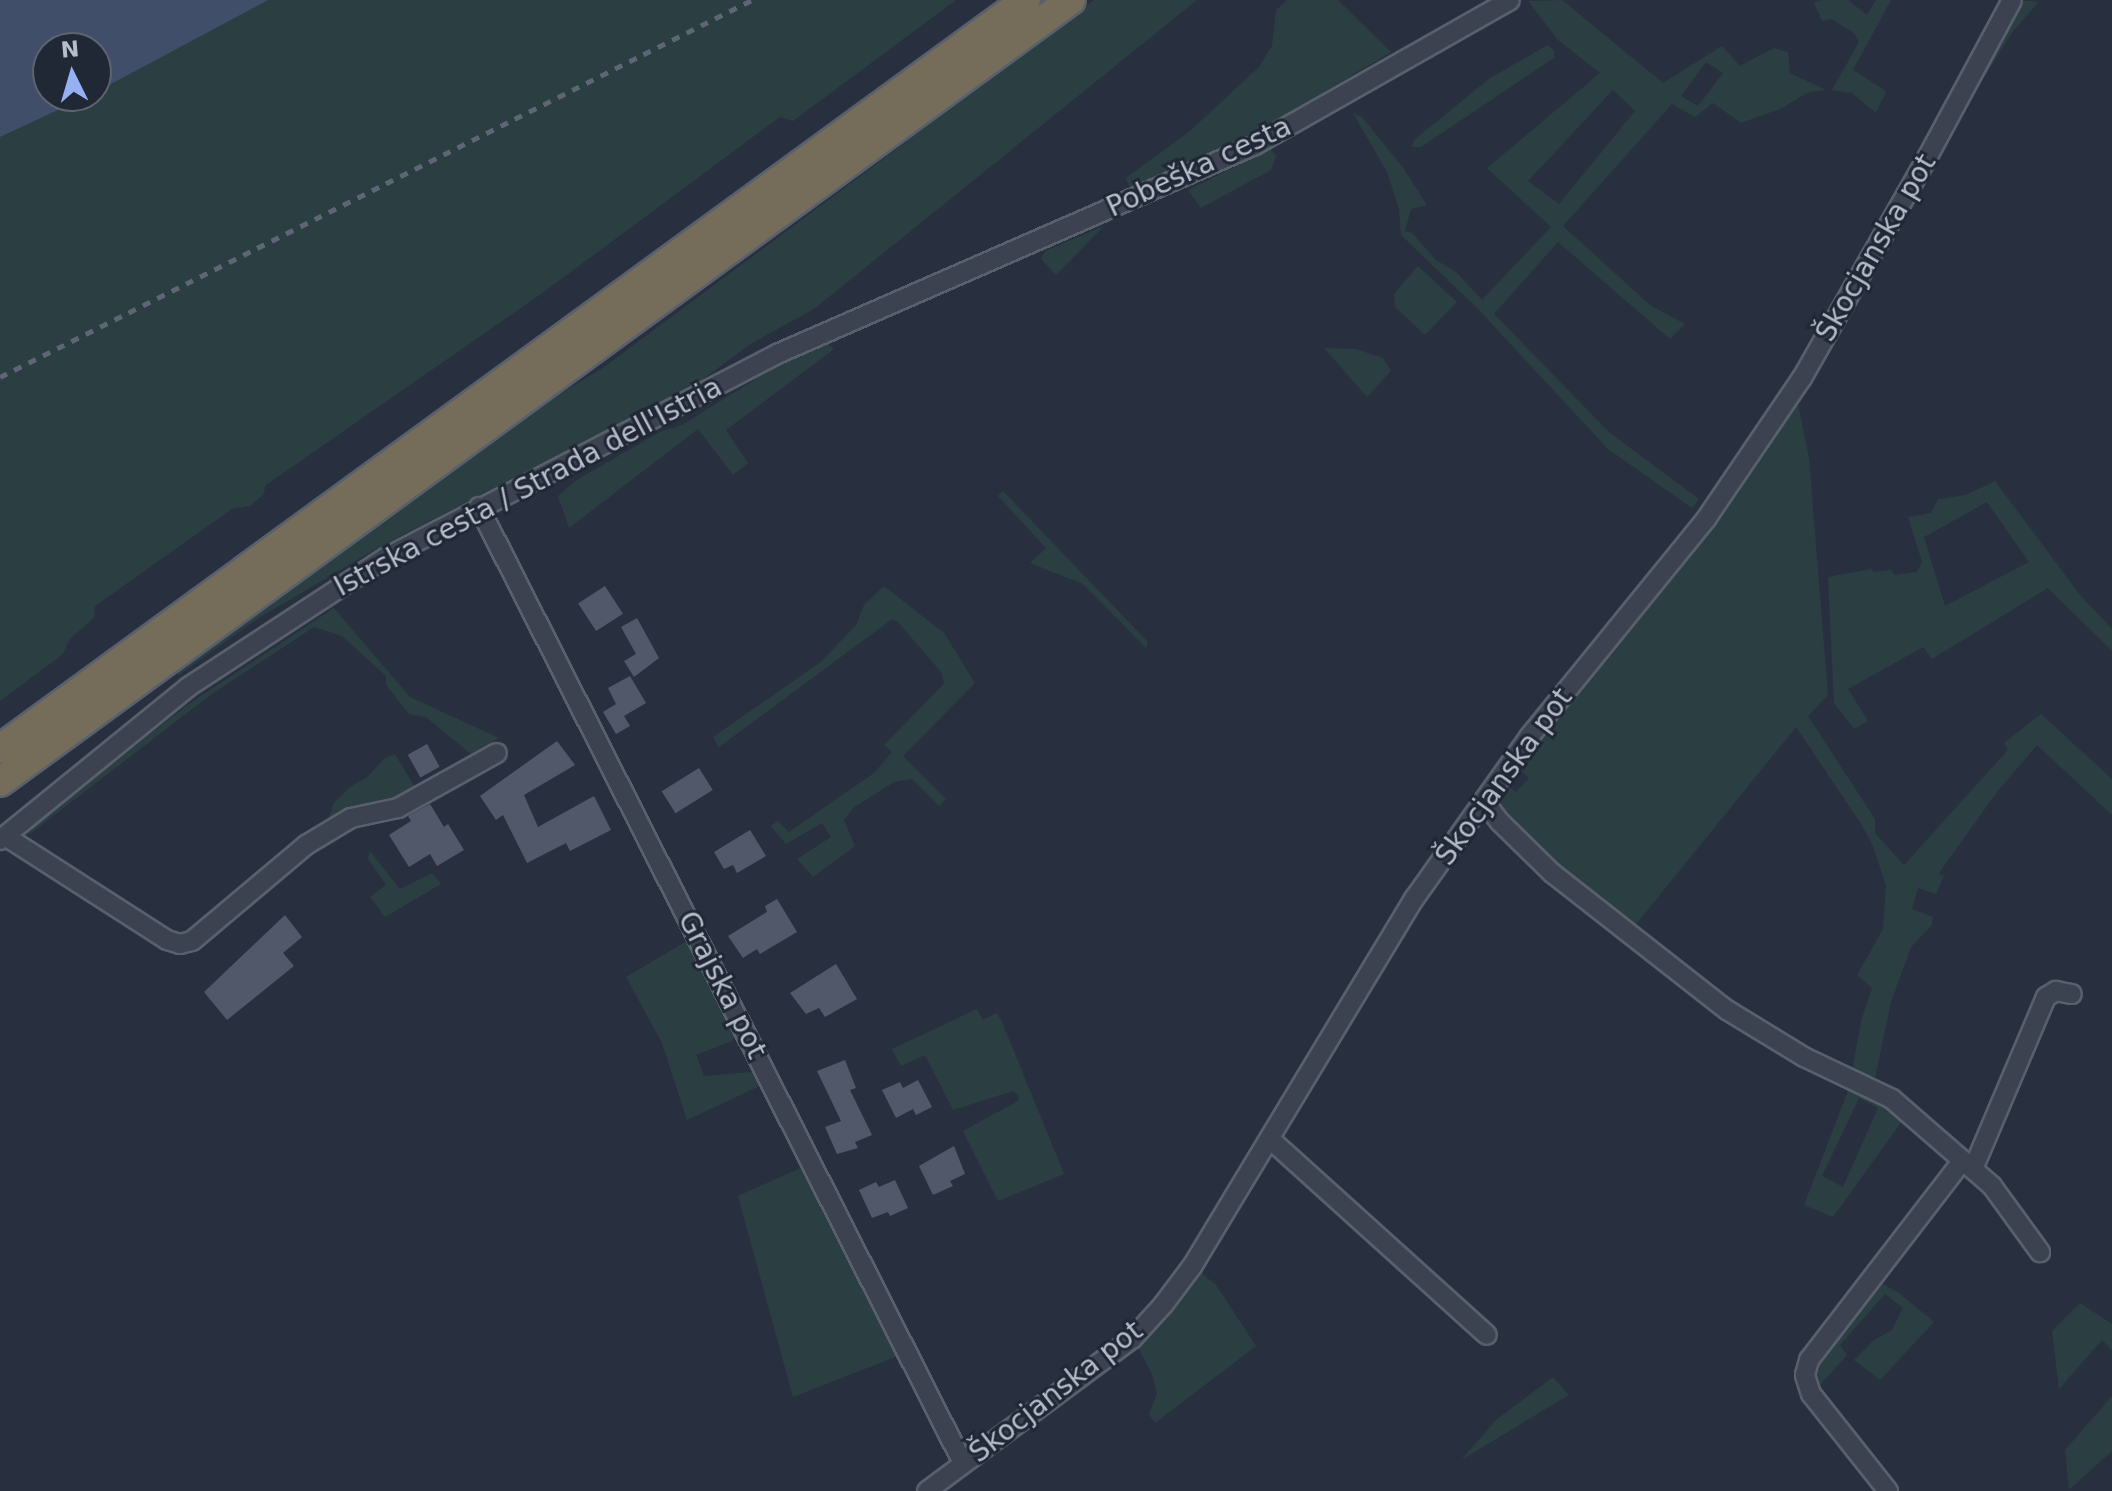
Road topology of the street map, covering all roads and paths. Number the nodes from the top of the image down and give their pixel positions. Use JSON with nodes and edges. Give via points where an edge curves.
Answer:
{"nodes":[{"id":1,"x":1026,"y":0,"type":"edge"},
{"id":2,"x":1071,"y":0,"type":"edge"},
{"id":3,"x":1510,"y":0,"type":"edge"},
{"id":4,"x":2012,"y":0,"type":"edge"},
{"id":5,"x":875,"y":309,"type":"joint"},
{"id":6,"x":479,"y":507,"type":"junction"},
{"id":7,"x":0,"y":749,"type":"edge"},
{"id":8,"x":497,"y":753,"type":"dead end"},
{"id":9,"x":0,"y":782,"type":"edge"},
{"id":10,"x":1484,"y":801,"type":"junction"},
{"id":11,"x":2,"y":838,"type":"edge"},
{"id":12,"x":2072,"y":994,"type":"dead end"},
{"id":13,"x":1270,"y":1139,"type":"junction"},
{"id":14,"x":1968,"y":1164,"type":"junction"},
{"id":15,"x":2040,"y":1252,"type":"dead end"},
{"id":16,"x":1487,"y":1335,"type":"dead end"},
{"id":17,"x":963,"y":1463,"type":"junction"},
{"id":18,"x":927,"y":1491,"type":"edge"},
{"id":19,"x":1888,"y":1491,"type":"edge"}],
"edges":[{"from":1,"to":7,"type":"highway"},
{"from":2,"to":9,"type":"highway"},
{"from":3,"to":5,"type":"street","name":"Pobeška cesta","via":[[1255,145]]},
{"from":4,"to":10,"type":"street","name":"Škocjanska pot","via":[[1802,378],[1706,519],[1529,737]]},
{"from":5,"to":6,"type":"street","name":"Istrska cesta / Strada dell'Istria"},
{"from":6,"to":11,"type":"street","name":"Istrska cesta / Strada dell'Istria","via":[[387,557],[188,687]]},
{"from":6,"to":17,"type":"street","name":"Grajska pot"},
{"from":8,"to":11,"type":"street","name":"Istrska cesta / Strada dell'Istria","via":[[398,808],[351,818],[306,845],[192,941],[180,944]]},
{"from":10,"to":13,"type":"street","name":"Škocjanska pot","via":[[1414,899]]},
{"from":10,"to":14,"type":"street","via":[[1552,873],[1727,1010],[1804,1057],[1892,1099]]},
{"from":12,"to":14,"type":"street","via":[[2056,991],[2046,997]]},
{"from":13,"to":16,"type":"street"},
{"from":13,"to":17,"type":"street","name":"Škocjanska pot","via":[[1193,1265],[1132,1339]]},
{"from":14,"to":15,"type":"street","via":[[1992,1186]]},
{"from":14,"to":19,"type":"street","via":[[1809,1360],[1805,1375],[1818,1403]]},
{"from":17,"to":18,"type":"street","name":"Škocjanska pot"}]}
